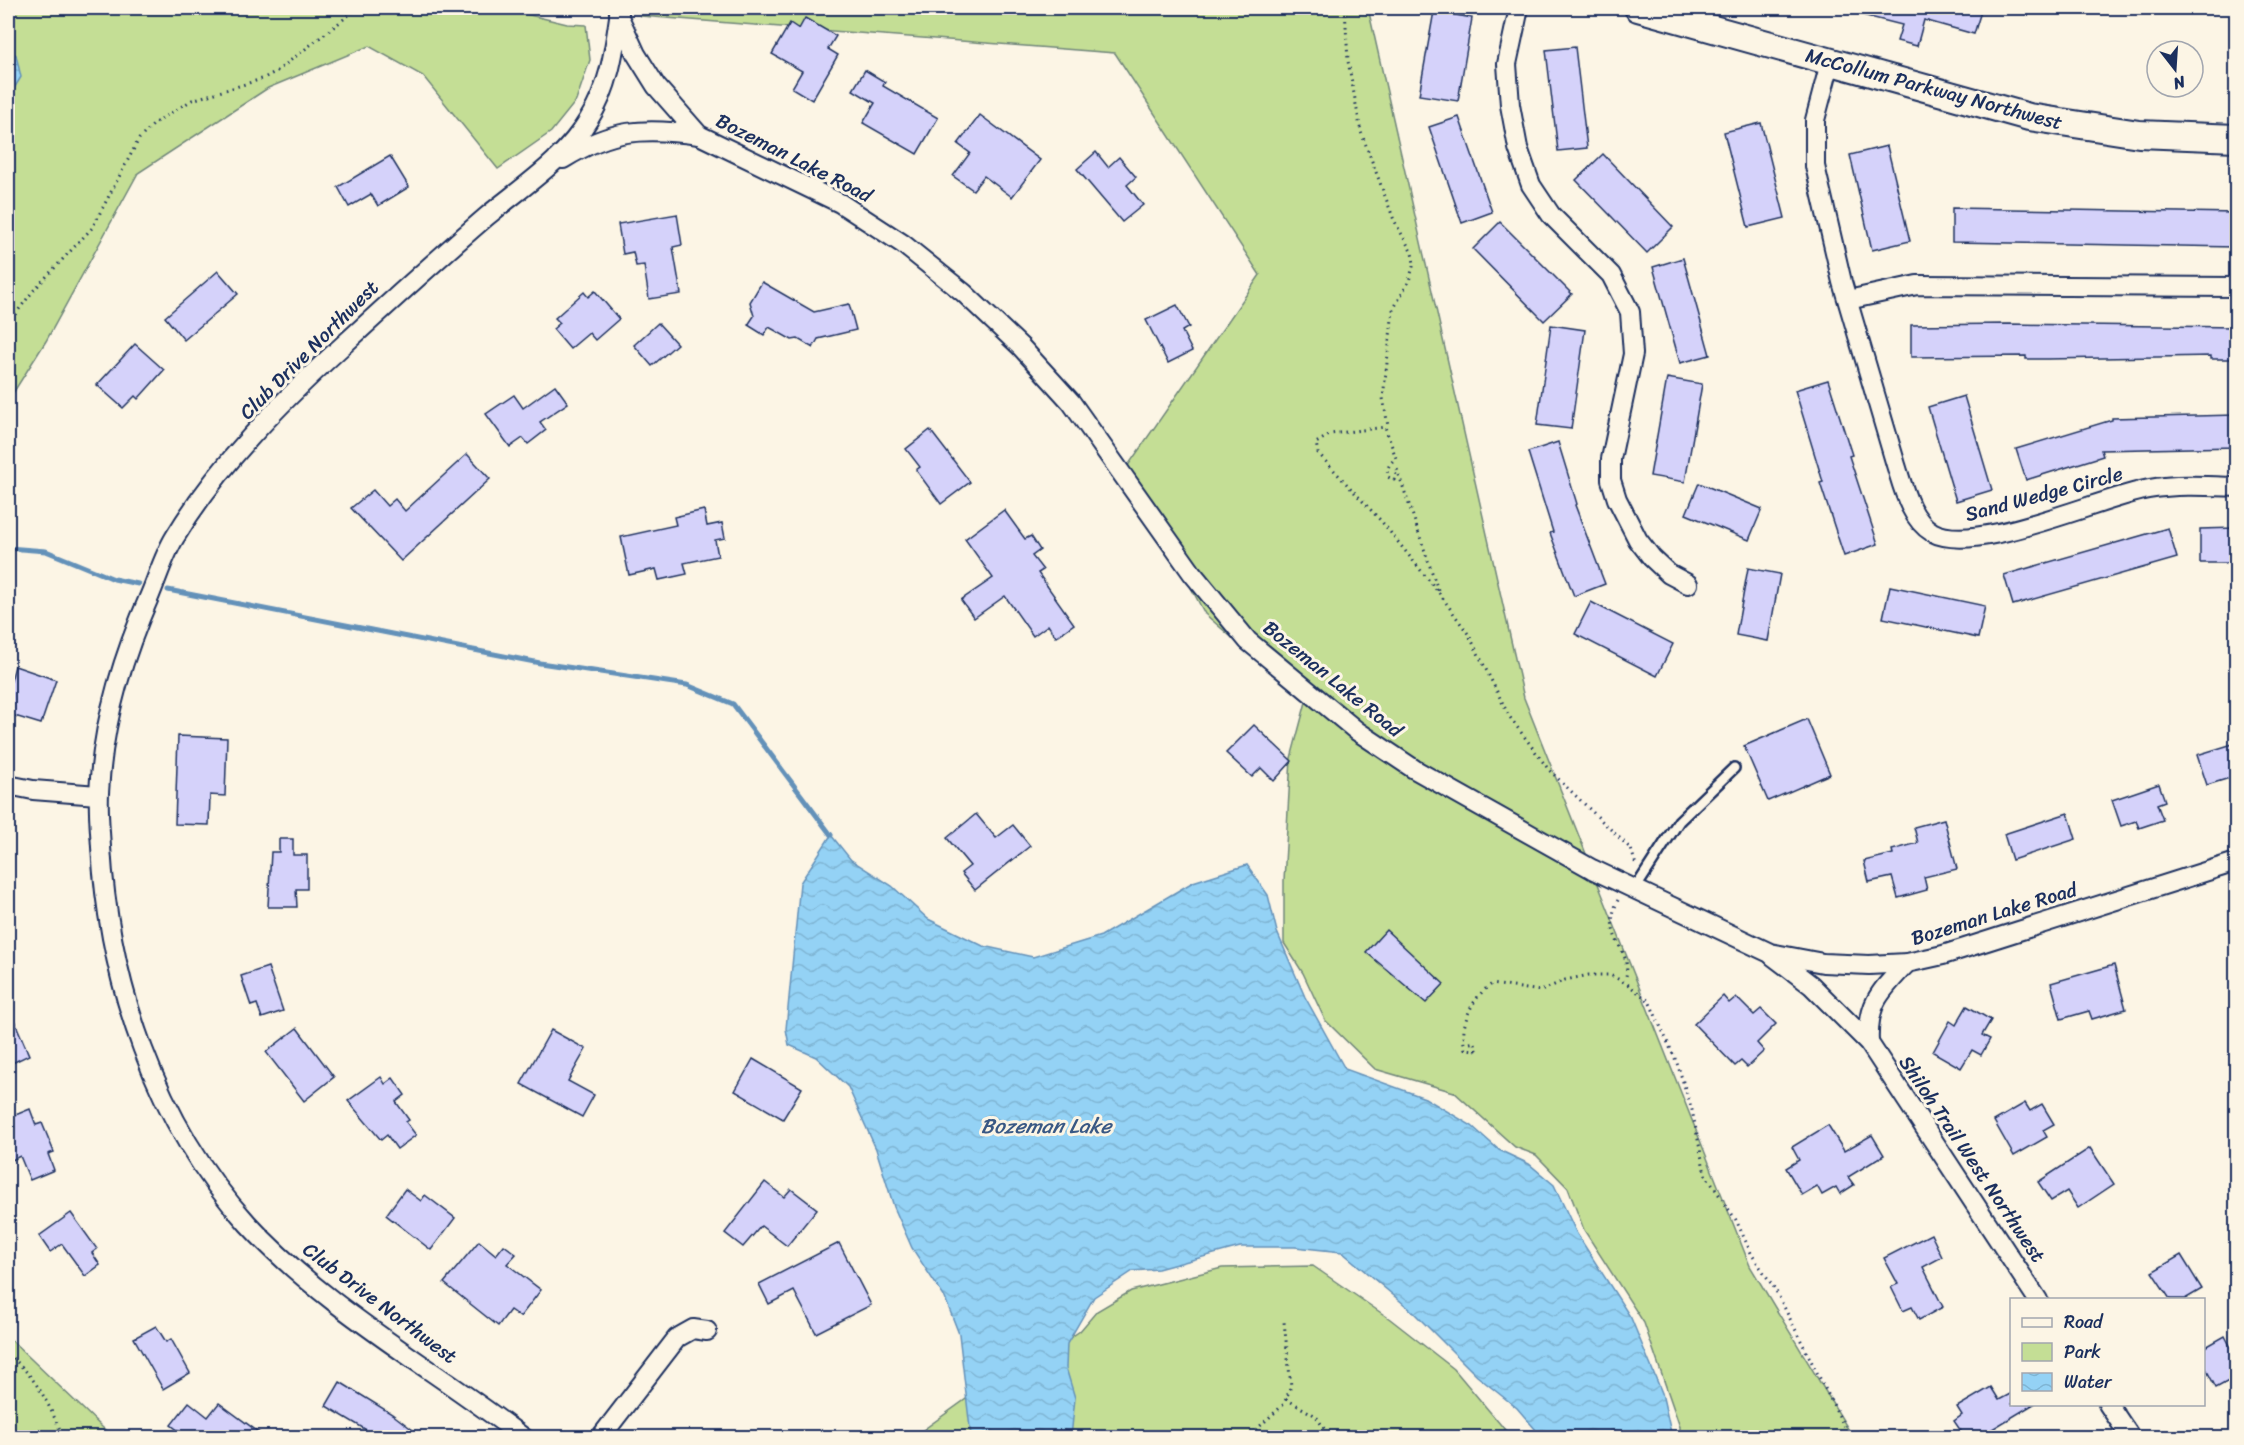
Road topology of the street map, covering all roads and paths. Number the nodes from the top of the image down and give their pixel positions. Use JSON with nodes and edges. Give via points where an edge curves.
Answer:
{"nodes":[{"id":1,"x":358,"y":8,"type":"edge"},
{"id":2,"x":1345,"y":8,"type":"edge"},
{"id":3,"x":1519,"y":8,"type":"edge"},
{"id":4,"x":1647,"y":9,"type":"edge"},
{"id":5,"x":619,"y":12,"type":"edge"},
{"id":6,"x":1680,"y":13,"type":"edge"},
{"id":7,"x":1830,"y":63,"type":"junction"},
{"id":8,"x":699,"y":135,"type":"junction"},
{"id":9,"x":2236,"y":138,"type":"edge"},
{"id":10,"x":553,"y":165,"type":"junction"},
{"id":11,"x":2236,"y":287,"type":"edge"},
{"id":12,"x":1848,"y":300,"type":"junction"},
{"id":13,"x":8,"y":324,"type":"edge"},
{"id":14,"x":1388,"y":426,"type":"dead end"},
{"id":15,"x":2236,"y":487,"type":"edge"},
{"id":16,"x":1688,"y":584,"type":"dead end"},
{"id":17,"x":1438,"y":590,"type":"dead end"},
{"id":18,"x":1734,"y":768,"type":"dead end"},
{"id":19,"x":8,"y":785,"type":"edge"},
{"id":20,"x":98,"y":795,"type":"junction"},
{"id":21,"x":2236,"y":862,"type":"edge"},
{"id":22,"x":1636,"y":868,"type":"dead end"},
{"id":23,"x":1635,"y":889,"type":"junction"},
{"id":24,"x":1618,"y":899,"type":"dead end"},
{"id":25,"x":1770,"y":953,"type":"junction"},
{"id":26,"x":1907,"y":963,"type":"junction"},
{"id":27,"x":1625,"y":980,"type":"dead end"},
{"id":28,"x":1470,"y":1043,"type":"dead end"},
{"id":29,"x":1869,"y":1044,"type":"junction"},
{"id":30,"x":2037,"y":1298,"type":"edge"},
{"id":31,"x":1284,"y":1322,"type":"dead end"},
{"id":32,"x":707,"y":1331,"type":"dead end"},
{"id":33,"x":8,"y":1354,"type":"edge"},
{"id":34,"x":1286,"y":1399,"type":"junction"},
{"id":35,"x":2109,"y":1406,"type":"edge"},
{"id":36,"x":64,"y":1437,"type":"edge"},
{"id":37,"x":524,"y":1437,"type":"edge"},
{"id":38,"x":600,"y":1437,"type":"edge"},
{"id":39,"x":1247,"y":1437,"type":"edge"},
{"id":40,"x":1330,"y":1437,"type":"edge"},
{"id":41,"x":1850,"y":1437,"type":"edge"},
{"id":42,"x":2131,"y":1437,"type":"edge"}],
"edges":[{"from":1,"to":13,"type":"path","via":[[277,71],[192,100],[156,122],[139,139],[92,228],[40,282]]},
{"from":2,"to":14,"type":"path","via":[[1349,70],[1361,132],[1414,263],[1393,310],[1383,398]]},
{"from":3,"to":16,"type":"street","via":[[1507,64],[1518,148],[1531,185],[1551,215],[1611,275],[1630,312],[1633,354],[1611,459],[1611,480],[1638,540],[1669,574]]},
{"from":4,"to":6,"type":"street","name":"McCollum Parkway Northwest"},
{"from":5,"to":8,"type":"street","name":"Bozeman Lake Road","via":[[636,54],[656,86]]},
{"from":5,"to":10,"type":"street","name":"Club Drive Northwest","via":[[614,57],[604,90],[589,120]]},
{"from":6,"to":7,"type":"street","name":"McCollum Parkway Northwest"},
{"from":7,"to":9,"type":"street","name":"McCollum Parkway Northwest","via":[[2054,122],[2148,135]]},
{"from":7,"to":12,"type":"street","name":"Sand Wedge Circle","via":[[1815,120],[1813,151]]},
{"from":8,"to":10,"type":"street","name":"Club Drive Northwest","via":[[666,130],[626,131],[591,142]]},
{"from":8,"to":23,"type":"street","name":"Bozeman Lake Road","via":[[840,202],[903,244],[964,293],[1071,402],[1192,573],[1248,641],[1357,731],[1469,800]]},
{"from":10,"to":20,"type":"street","name":"Club Drive Northwest","via":[[491,213],[300,384],[227,466],[180,530],[131,639],[107,732]]},
{"from":11,"to":12,"type":"street","via":[[1917,285]]},
{"from":12,"to":15,"type":"street","name":"Sand Wedge Circle","via":[[1905,492],[1916,515],[1932,532],[1961,539],[2001,533],[2150,489]]},
{"from":17,"to":22,"type":"path","via":[[1396,469],[1395,480],[1388,477],[1389,464],[1395,458],[1385,427],[1331,434],[1316,443],[1318,453],[1382,522],[1469,635],[1515,725],[1549,770],[1631,849]]},
{"from":18,"to":23,"type":"lane","via":[[1679,821]]},
{"from":19,"to":20,"type":"street"},
{"from":20,"to":37,"type":"street","name":"Club Drive Northwest","via":[[109,925],[125,996],[159,1086],[196,1154],[248,1223],[296,1270],[346,1311]]},
{"from":21,"to":26,"type":"street","name":"Bozeman Lake Road"},
{"from":23,"to":25,"type":"street","name":"Bozeman Lake Road"},
{"from":24,"to":27,"type":"path","via":[[1610,921],[1624,954],[1628,973]]},
{"from":25,"to":26,"type":"street","name":"Bozeman Lake Road","via":[[1823,963]]},
{"from":25,"to":29,"type":"street","name":"Shiloh Trail West Northwest","via":[[1811,985]]},
{"from":26,"to":29,"type":"street","via":[[1877,996],[1869,1012]]},
{"from":28,"to":41,"type":"path","via":[[1475,1042],[1476,1050],[1465,1049],[1463,1041],[1469,1011],[1492,984],[1541,991],[1565,980],[1610,975],[1626,982],[1649,1001],[1677,1063],[1692,1110],[1705,1174],[1775,1289]]},
{"from":29,"to":30,"type":"street","name":"Shiloh Trail West Northwest"},
{"from":31,"to":34,"type":"path","via":[[1291,1386]]},
{"from":32,"to":38,"type":"street","via":[[693,1329],[676,1338]]},
{"from":33,"to":36,"type":"path","via":[[34,1380],[52,1407]]},
{"from":34,"to":39,"type":"path"},
{"from":34,"to":40,"type":"path","via":[[1316,1416]]},
{"from":35,"to":42,"type":"street"}]}
